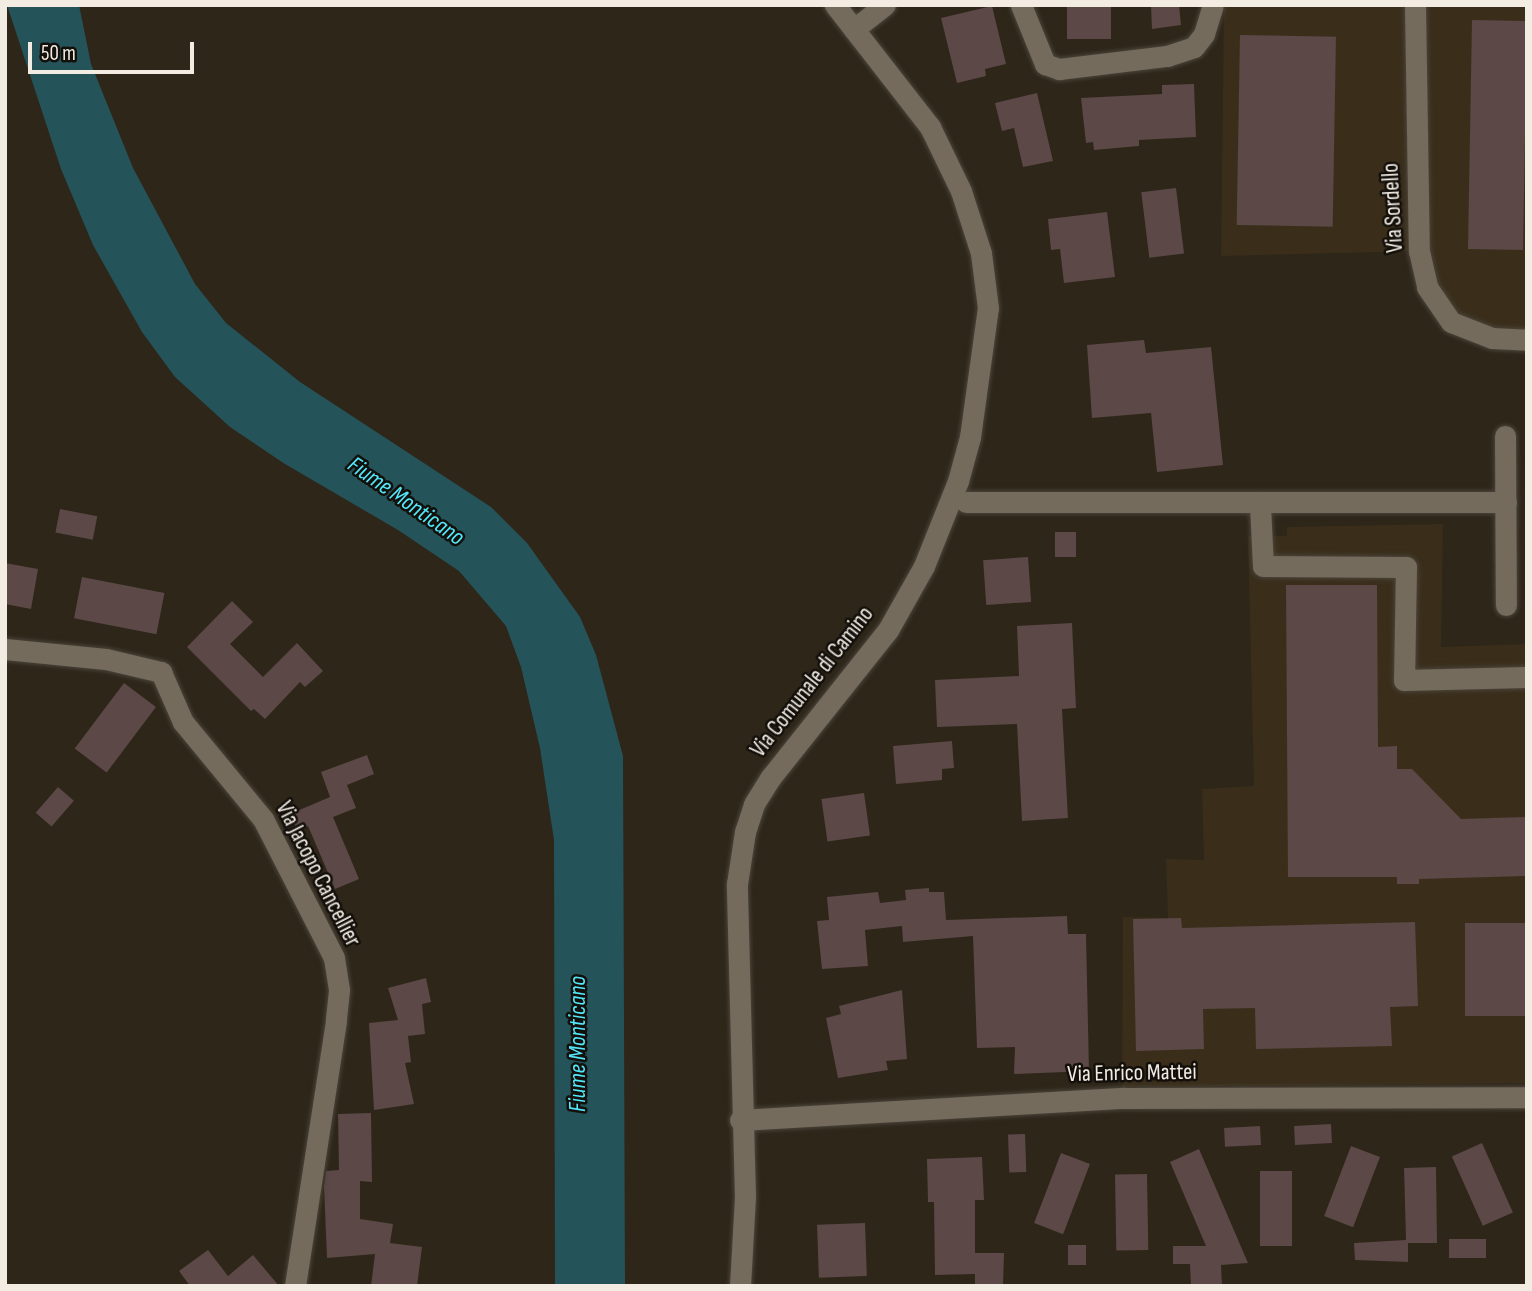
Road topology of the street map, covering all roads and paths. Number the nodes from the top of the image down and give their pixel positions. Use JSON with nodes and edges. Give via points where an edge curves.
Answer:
{"nodes":[{"id":1,"x":835,"y":5,"type":"edge"},
{"id":2,"x":885,"y":5,"type":"edge"},
{"id":3,"x":1021,"y":5,"type":"edge"},
{"id":4,"x":1213,"y":5,"type":"edge"},
{"id":5,"x":1415,"y":5,"type":"edge"},
{"id":6,"x":854,"y":29,"type":"junction"},
{"id":7,"x":1527,"y":340,"type":"edge"},
{"id":8,"x":1505,"y":436,"type":"dead end"},
{"id":9,"x":966,"y":502,"type":"dead end"},
{"id":10,"x":1506,"y":502,"type":"junction"},
{"id":11,"x":1260,"y":505,"type":"junction"},
{"id":12,"x":1506,"y":605,"type":"dead end"},
{"id":13,"x":5,"y":649,"type":"edge"},
{"id":14,"x":1527,"y":677,"type":"edge"},
{"id":15,"x":1527,"y":1097,"type":"edge"},
{"id":16,"x":740,"y":1120,"type":"junction"},
{"id":17,"x":295,"y":1286,"type":"edge"},
{"id":18,"x":740,"y":1286,"type":"edge"}],
"edges":[{"from":1,"to":6,"type":"street","name":"Via Comunale di Camino"},
{"from":2,"to":6,"type":"street"},
{"from":3,"to":4,"type":"street","via":[[1045,64],[1059,69],[1167,55],[1194,47],[1204,34]]},
{"from":5,"to":7,"type":"street","name":"Via Sordello","via":[[1419,251],[1427,287],[1451,322],[1492,338]]},
{"from":6,"to":16,"type":"street","name":"Via Comunale di Camino","via":[[930,127],[961,191],[981,253],[988,309],[980,387],[958,481],[924,566],[888,631],[792,746],[754,804],[737,884]]},
{"from":8,"to":10,"type":"street"},
{"from":9,"to":11,"type":"street"},
{"from":10,"to":11,"type":"street"},
{"from":10,"to":12,"type":"street"},
{"from":11,"to":14,"type":"street","via":[[1263,566],[1406,567],[1404,681]]},
{"from":13,"to":17,"type":"street","name":"Via Jacopo Cancellier","via":[[106,659],[161,673],[183,722],[263,819],[334,958],[339,990],[336,1021]]},
{"from":15,"to":16,"type":"street","name":"Via Enrico Mattei","via":[[1124,1098]]},
{"from":16,"to":18,"type":"street","name":"Via Comunale di Camino","via":[[745,1208]]}]}
